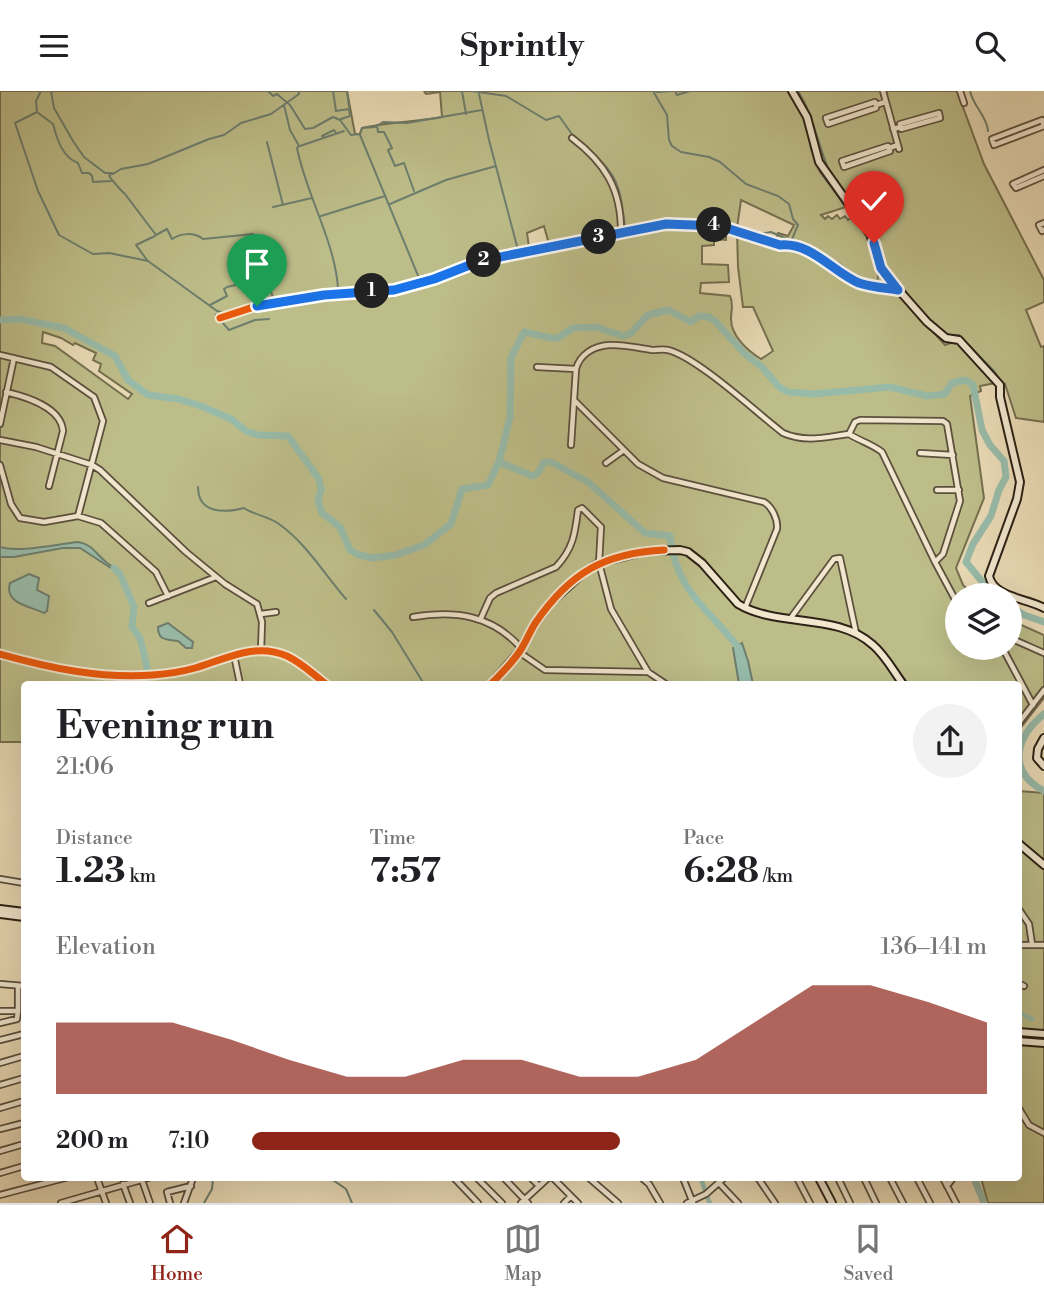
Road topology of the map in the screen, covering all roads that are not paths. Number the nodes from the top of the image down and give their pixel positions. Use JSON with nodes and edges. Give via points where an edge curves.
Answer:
{"nodes":[{"id":1,"x":792,"y":91,"type":"edge"},
{"id":2,"x":883,"y":91,"type":"edge"},
{"id":3,"x":960,"y":91,"type":"edge"},
{"id":4,"x":885,"y":102,"type":"junction"},
{"id":5,"x":964,"y":103,"type":"dead end"},
{"id":6,"x":876,"y":105,"type":"junction"},
{"id":7,"x":1044,"y":123,"type":"edge"},
{"id":8,"x":901,"y":127,"type":"junction"},
{"id":9,"x":892,"y":129,"type":"junction"},
{"id":10,"x":572,"y":138,"type":"dead end"},
{"id":11,"x":889,"y":148,"type":"junction"},
{"id":12,"x":1044,"y":170,"type":"edge"},
{"id":13,"x":1044,"y":176,"type":"edge"},
{"id":14,"x":1044,"y":223,"type":"edge"},
{"id":15,"x":1044,"y":230,"type":"edge"},
{"id":16,"x":621,"y":232,"type":"junction"},
{"id":17,"x":898,"y":290,"type":"junction"},
{"id":18,"x":220,"y":318,"type":"dead end"},
{"id":19,"x":0,"y":355,"type":"edge"},
{"id":20,"x":14,"y":358,"type":"junction"},
{"id":21,"x":537,"y":366,"type":"dead end"},
{"id":22,"x":576,"y":369,"type":"junction"},
{"id":23,"x":6,"y":392,"type":"junction"},
{"id":24,"x":575,"y":401,"type":"junction"},
{"id":25,"x":0,"y":424,"type":"edge"},
{"id":26,"x":849,"y":434,"type":"junction"},
{"id":27,"x":0,"y":440,"type":"edge"},
{"id":28,"x":571,"y":445,"type":"dead end"},
{"id":29,"x":624,"y":450,"type":"junction"},
{"id":30,"x":920,"y":453,"type":"dead end"},
{"id":31,"x":56,"y":455,"type":"junction"},
{"id":32,"x":953,"y":455,"type":"junction"},
{"id":33,"x":606,"y":463,"type":"dead end"},
{"id":34,"x":0,"y":465,"type":"edge"},
{"id":35,"x":92,"y":465,"type":"junction"},
{"id":36,"x":49,"y":486,"type":"dead end"},
{"id":37,"x":937,"y":490,"type":"dead end"},
{"id":38,"x":959,"y":490,"type":"junction"},
{"id":39,"x":78,"y":516,"type":"junction"},
{"id":40,"x":935,"y":562,"type":"junction"},
{"id":41,"x":599,"y":563,"type":"junction"},
{"id":42,"x":216,"y":577,"type":"junction"},
{"id":43,"x":946,"y":583,"type":"edge"},
{"id":44,"x":168,"y":596,"type":"junction"},
{"id":45,"x":149,"y":603,"type":"dead end"},
{"id":46,"x":745,"y":608,"type":"junction"},
{"id":47,"x":1044,"y":608,"type":"edge"},
{"id":48,"x":276,"y":612,"type":"dead end"},
{"id":49,"x":261,"y":614,"type":"junction"},
{"id":50,"x":413,"y":617,"type":"dead end"},
{"id":51,"x":481,"y":618,"type":"junction"},
{"id":52,"x":790,"y":619,"type":"junction"},
{"id":53,"x":856,"y":634,"type":"junction"},
{"id":54,"x":1022,"y":643,"type":"edge"},
{"id":55,"x":261,"y":650,"type":"junction"},
{"id":56,"x":520,"y":650,"type":"junction"},
{"id":57,"x":1044,"y":653,"type":"edge"},
{"id":58,"x":0,"y":654,"type":"edge"},
{"id":59,"x":234,"y":655,"type":"junction"},
{"id":60,"x":1009,"y":660,"type":"edge"},
{"id":61,"x":648,"y":672,"type":"junction"},
{"id":62,"x":239,"y":681,"type":"edge"},
{"id":63,"x":322,"y":681,"type":"edge"},
{"id":64,"x":494,"y":681,"type":"edge"},
{"id":65,"x":662,"y":681,"type":"edge"},
{"id":66,"x":901,"y":681,"type":"edge"},
{"id":67,"x":1020,"y":681,"type":"edge"},
{"id":68,"x":1022,"y":684,"type":"edge"},
{"id":69,"x":1044,"y":690,"type":"edge"},
{"id":70,"x":1033,"y":705,"type":"junction"},
{"id":71,"x":1022,"y":719,"type":"edge"},
{"id":72,"x":1044,"y":738,"type":"edge"},
{"id":73,"x":1044,"y":766,"type":"edge"},
{"id":74,"x":1022,"y":846,"type":"edge"},
{"id":75,"x":1044,"y":865,"type":"edge"},
{"id":76,"x":0,"y":879,"type":"edge"},
{"id":77,"x":21,"y":882,"type":"edge"},
{"id":78,"x":0,"y":911,"type":"edge"},
{"id":79,"x":21,"y":914,"type":"edge"},
{"id":80,"x":1022,"y":914,"type":"edge"},
{"id":81,"x":1032,"y":944,"type":"junction"},
{"id":82,"x":1044,"y":944,"type":"edge"},
{"id":83,"x":1022,"y":945,"type":"edge"},
{"id":84,"x":0,"y":984,"type":"edge"},
{"id":85,"x":21,"y":986,"type":"edge"},
{"id":86,"x":0,"y":1011,"type":"edge"},
{"id":87,"x":18,"y":1011,"type":"junction"},
{"id":88,"x":0,"y":1023,"type":"edge"},
{"id":89,"x":1022,"y":1032,"type":"edge"},
{"id":90,"x":1044,"y":1034,"type":"edge"},
{"id":91,"x":21,"y":1035,"type":"edge"},
{"id":92,"x":0,"y":1040,"type":"edge"},
{"id":93,"x":1022,"y":1041,"type":"edge"},
{"id":94,"x":1044,"y":1043,"type":"edge"},
{"id":95,"x":21,"y":1057,"type":"edge"},
{"id":96,"x":0,"y":1063,"type":"edge"},
{"id":97,"x":21,"y":1079,"type":"edge"},
{"id":98,"x":0,"y":1085,"type":"edge"},
{"id":99,"x":21,"y":1102,"type":"edge"},
{"id":100,"x":0,"y":1108,"type":"edge"},
{"id":101,"x":1022,"y":1114,"type":"edge"},
{"id":102,"x":21,"y":1124,"type":"edge"},
{"id":103,"x":0,"y":1129,"type":"edge"},
{"id":104,"x":1044,"y":1133,"type":"edge"},
{"id":105,"x":21,"y":1145,"type":"edge"},
{"id":106,"x":0,"y":1151,"type":"edge"},
{"id":107,"x":21,"y":1167,"type":"edge"},
{"id":108,"x":0,"y":1173,"type":"edge"},
{"id":109,"x":54,"y":1181,"type":"edge"},
{"id":110,"x":98,"y":1181,"type":"edge"},
{"id":111,"x":135,"y":1181,"type":"edge"},
{"id":112,"x":143,"y":1181,"type":"edge"},
{"id":113,"x":192,"y":1181,"type":"edge"},
{"id":114,"x":457,"y":1181,"type":"edge"},
{"id":115,"x":480,"y":1181,"type":"edge"},
{"id":116,"x":507,"y":1181,"type":"edge"},
{"id":117,"x":534,"y":1181,"type":"edge"},
{"id":118,"x":546,"y":1181,"type":"edge"},
{"id":119,"x":554,"y":1181,"type":"edge"},
{"id":120,"x":592,"y":1181,"type":"edge"},
{"id":121,"x":646,"y":1181,"type":"edge"},
{"id":122,"x":684,"y":1181,"type":"edge"},
{"id":123,"x":760,"y":1181,"type":"edge"},
{"id":124,"x":799,"y":1181,"type":"edge"},
{"id":125,"x":821,"y":1181,"type":"edge"},
{"id":126,"x":839,"y":1181,"type":"edge"},
{"id":127,"x":865,"y":1181,"type":"edge"},
{"id":128,"x":892,"y":1181,"type":"edge"},
{"id":129,"x":919,"y":1181,"type":"edge"},
{"id":130,"x":944,"y":1181,"type":"edge"},
{"id":131,"x":951,"y":1181,"type":"edge"},
{"id":132,"x":719,"y":1183,"type":"joint"},
{"id":133,"x":124,"y":1184,"type":"junction"},
{"id":134,"x":191,"y":1186,"type":"junction"},
{"id":135,"x":539,"y":1186,"type":"junction"},
{"id":136,"x":947,"y":1186,"type":"junction"},
{"id":137,"x":101,"y":1190,"type":"junction"},
{"id":138,"x":0,"y":1195,"type":"edge"},
{"id":139,"x":571,"y":1196,"type":"junction"},
{"id":140,"x":525,"y":1202,"type":"edge"},
{"id":141,"x":691,"y":1202,"type":"edge"},
{"id":142,"x":61,"y":1203,"type":"edge"},
{"id":143,"x":106,"y":1203,"type":"edge"},
{"id":144,"x":130,"y":1203,"type":"edge"},
{"id":145,"x":150,"y":1203,"type":"edge"},
{"id":146,"x":170,"y":1203,"type":"edge"},
{"id":147,"x":184,"y":1203,"type":"edge"},
{"id":148,"x":478,"y":1203,"type":"edge"},
{"id":149,"x":502,"y":1203,"type":"edge"},
{"id":150,"x":564,"y":1203,"type":"edge"},
{"id":151,"x":578,"y":1203,"type":"edge"},
{"id":152,"x":618,"y":1203,"type":"edge"},
{"id":153,"x":660,"y":1203,"type":"edge"},
{"id":154,"x":738,"y":1203,"type":"edge"},
{"id":155,"x":775,"y":1203,"type":"edge"},
{"id":156,"x":810,"y":1203,"type":"edge"},
{"id":157,"x":832,"y":1203,"type":"edge"},
{"id":158,"x":850,"y":1203,"type":"edge"},
{"id":159,"x":876,"y":1203,"type":"edge"},
{"id":160,"x":903,"y":1203,"type":"edge"},
{"id":161,"x":930,"y":1203,"type":"edge"},
{"id":162,"x":956,"y":1203,"type":"edge"}],
"edges":[{"from":1,"to":17,"type":"street","via":[[807,117],[822,168],[867,230],[881,268]]},
{"from":2,"to":4,"type":"street"},
{"from":3,"to":5,"type":"street"},
{"from":4,"to":6,"type":"street"},
{"from":4,"to":9,"type":"street"},
{"from":6,"to":6,"type":"street","via":[[875,102],[826,118],[828,124]]},
{"from":7,"to":7,"type":"street","via":[[1026,134],[994,145],[992,139]]},
{"from":8,"to":8,"type":"street","via":[[940,118],[939,113],[900,124]]},
{"from":8,"to":9,"type":"street"},
{"from":9,"to":11,"type":"street","via":[[899,147]]},
{"from":10,"to":16,"type":"street","via":[[598,162],[615,190]]},
{"from":11,"to":11,"type":"street","via":[[842,161],[844,167],[890,151]]},
{"from":12,"to":13,"type":"street","via":[[1013,184],[1016,188]]},
{"from":14,"to":15,"type":"street","via":[[1040,225]]},
{"from":16,"to":17,"type":"street","via":[[666,224],[720,226],[790,244],[861,283]]},
{"from":16,"to":18,"type":"street","via":[[480,261],[394,290],[262,304]]},
{"from":17,"to":47,"type":"street","via":[[946,338],[958,340],[1000,385],[1020,482],[990,582],[997,590]]},
{"from":19,"to":20,"type":"street"},
{"from":20,"to":23,"type":"street"},
{"from":20,"to":35,"type":"street","via":[[51,367],[94,397],[103,421]]},
{"from":21,"to":22,"type":"street"},
{"from":22,"to":24,"type":"street"},
{"from":22,"to":26,"type":"street","via":[[586,352],[604,345],[668,350],[704,369],[783,433],[813,440]]},
{"from":23,"to":25,"type":"street"},
{"from":23,"to":31,"type":"street","via":[[55,413],[63,431]]},
{"from":24,"to":28,"type":"street"},
{"from":24,"to":29,"type":"street"},
{"from":26,"to":32,"type":"street","via":[[860,420],[943,421],[950,428]]},
{"from":26,"to":40,"type":"street","via":[[882,452]]},
{"from":27,"to":31,"type":"street"},
{"from":29,"to":33,"type":"street"},
{"from":29,"to":46,"type":"street","via":[[663,478],[770,507],[776,529]]},
{"from":30,"to":32,"type":"street"},
{"from":31,"to":35,"type":"street"},
{"from":31,"to":36,"type":"street"},
{"from":32,"to":38,"type":"street"},
{"from":34,"to":39,"type":"street","via":[[20,518],[44,522]]},
{"from":35,"to":39,"type":"street"},
{"from":35,"to":42,"type":"street"},
{"from":37,"to":38,"type":"street"},
{"from":38,"to":40,"type":"street","via":[[958,512],[943,554]]},
{"from":39,"to":44,"type":"street","via":[[93,519],[110,531],[156,572]]},
{"from":40,"to":43,"type":"street"},
{"from":41,"to":46,"type":"street","via":[[646,551],[680,550],[695,556]]},
{"from":41,"to":51,"type":"street","via":[[601,527],[579,509],[573,543],[563,560],[496,593]]},
{"from":41,"to":56,"type":"street","via":[[551,602]]},
{"from":41,"to":61,"type":"street","via":[[611,609]]},
{"from":42,"to":44,"type":"street"},
{"from":42,"to":49,"type":"street","via":[[254,601]]},
{"from":44,"to":45,"type":"street"},
{"from":46,"to":52,"type":"street"},
{"from":48,"to":49,"type":"street"},
{"from":49,"to":55,"type":"street"},
{"from":50,"to":51,"type":"street","via":[[458,613]]},
{"from":51,"to":56,"type":"street","via":[[504,632]]},
{"from":52,"to":53,"type":"street"},
{"from":52,"to":53,"type":"street","via":[[834,559],[840,558]]},
{"from":53,"to":66,"type":"street","via":[[873,645]]},
{"from":54,"to":57,"type":"street"},
{"from":55,"to":59,"type":"street"},
{"from":55,"to":63,"type":"street","via":[[293,659]]},
{"from":56,"to":61,"type":"street","via":[[545,670]]},
{"from":56,"to":64,"type":"street"},
{"from":58,"to":59,"type":"street","via":[[110,676],[183,671]]},
{"from":59,"to":62,"type":"street"},
{"from":60,"to":67,"type":"street"},
{"from":61,"to":65,"type":"street"},
{"from":68,"to":70,"type":"street"},
{"from":69,"to":70,"type":"street"},
{"from":70,"to":71,"type":"street"},
{"from":72,"to":73,"type":"street","via":[[1037,758]]},
{"from":74,"to":75,"type":"street"},
{"from":76,"to":77,"type":"street"},
{"from":78,"to":79,"type":"street"},
{"from":80,"to":81,"type":"street"},
{"from":81,"to":82,"type":"street"},
{"from":81,"to":83,"type":"street"},
{"from":84,"to":85,"type":"street"},
{"from":85,"to":87,"type":"street"},
{"from":86,"to":87,"type":"street"},
{"from":87,"to":88,"type":"street","via":[[17,1019]]},
{"from":89,"to":90,"type":"street"},
{"from":91,"to":92,"type":"street"},
{"from":93,"to":94,"type":"street"},
{"from":95,"to":96,"type":"street"},
{"from":97,"to":98,"type":"street"},
{"from":99,"to":100,"type":"street"},
{"from":101,"to":104,"type":"street","via":[[1029,1125]]},
{"from":102,"to":103,"type":"street"},
{"from":105,"to":106,"type":"street"},
{"from":107,"to":108,"type":"street"},
{"from":109,"to":138,"type":"street"},
{"from":110,"to":137,"type":"street"},
{"from":111,"to":133,"type":"street"},
{"from":112,"to":145,"type":"street"},
{"from":113,"to":134,"type":"street"},
{"from":114,"to":148,"type":"street"},
{"from":115,"to":149,"type":"street"},
{"from":116,"to":140,"type":"street"},
{"from":117,"to":135,"type":"street"},
{"from":118,"to":135,"type":"street"},
{"from":119,"to":139,"type":"street"},
{"from":120,"to":152,"type":"street"},
{"from":121,"to":153,"type":"street"},
{"from":122,"to":141,"type":"street"},
{"from":123,"to":155,"type":"street"},
{"from":124,"to":156,"type":"street"},
{"from":125,"to":157,"type":"street"},
{"from":126,"to":158,"type":"street"},
{"from":127,"to":159,"type":"street"},
{"from":128,"to":160,"type":"street"},
{"from":129,"to":161,"type":"street"},
{"from":130,"to":136,"type":"street"},
{"from":131,"to":136,"type":"street"},
{"from":132,"to":141,"type":"street"},
{"from":132,"to":154,"type":"street"},
{"from":133,"to":137,"type":"street"},
{"from":133,"to":144,"type":"street"},
{"from":134,"to":146,"type":"street","via":[[167,1192]]},
{"from":134,"to":147,"type":"street"},
{"from":135,"to":140,"type":"street"},
{"from":136,"to":162,"type":"street"},
{"from":137,"to":142,"type":"street"},
{"from":137,"to":143,"type":"street"},
{"from":139,"to":150,"type":"street"},
{"from":139,"to":151,"type":"street"}]}
